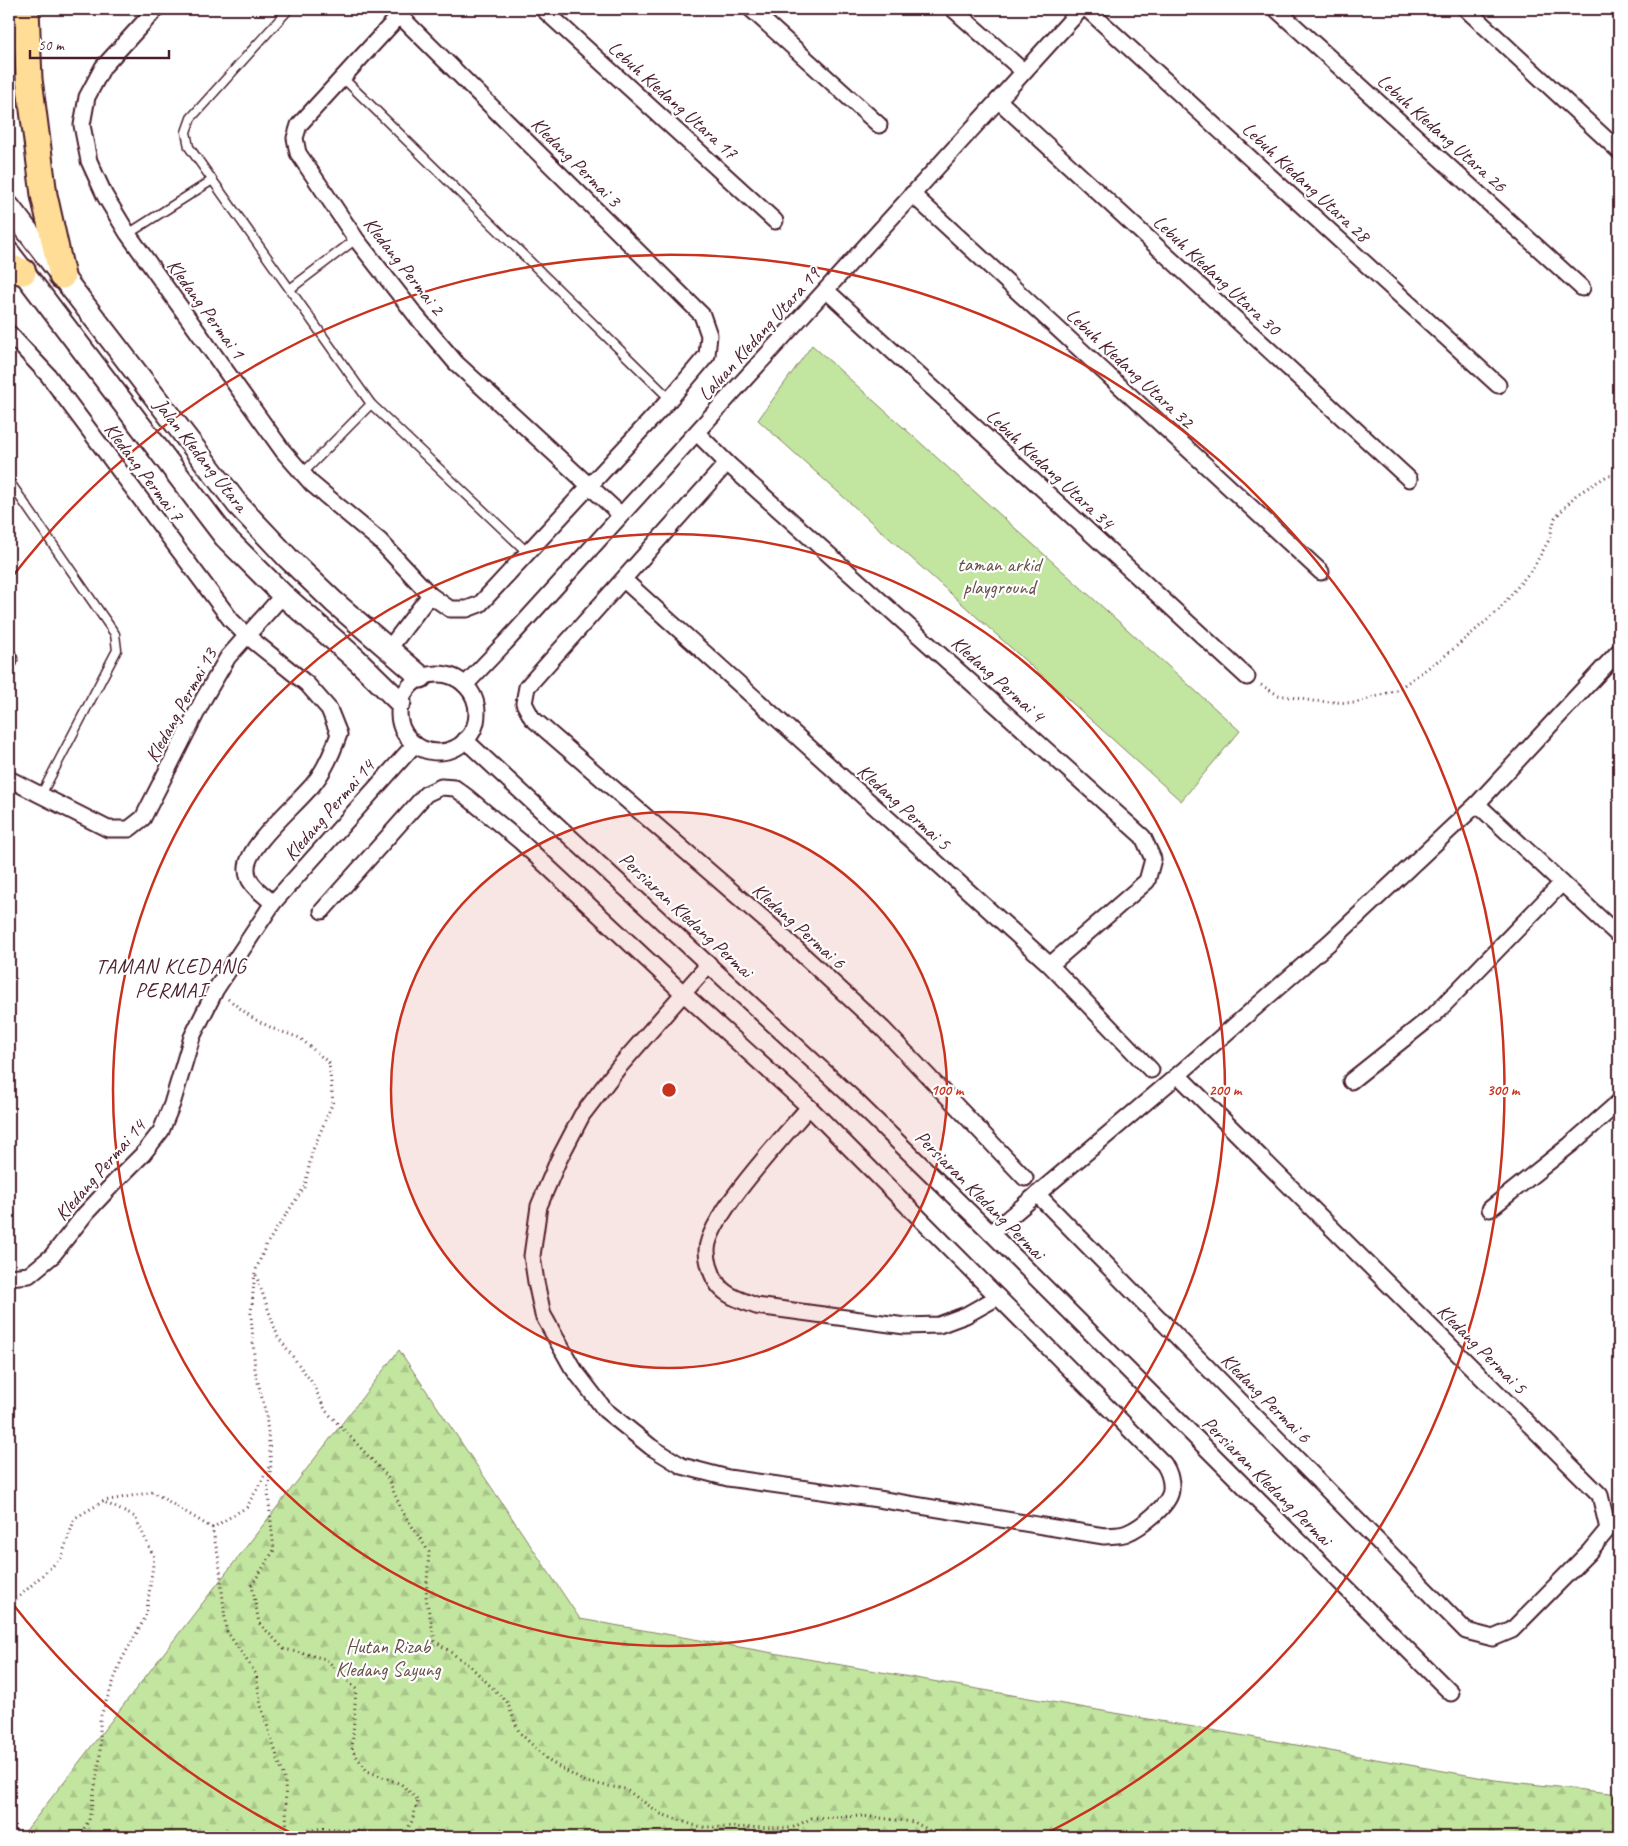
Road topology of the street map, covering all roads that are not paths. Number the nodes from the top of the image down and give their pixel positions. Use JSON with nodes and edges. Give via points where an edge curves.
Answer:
{"nodes":[{"id":1,"x":26,"y":9,"type":"edge"},
{"id":2,"x":156,"y":9,"type":"edge"},
{"id":3,"x":289,"y":9,"type":"edge"},
{"id":4,"x":543,"y":9,"type":"edge"},
{"id":5,"x":751,"y":9,"type":"edge"},
{"id":6,"x":952,"y":9,"type":"edge"},
{"id":7,"x":1081,"y":9,"type":"edge"},
{"id":8,"x":1087,"y":9,"type":"edge"},
{"id":9,"x":1276,"y":9,"type":"edge"},
{"id":10,"x":1466,"y":9,"type":"edge"},
{"id":11,"x":397,"y":12,"type":"edge"},
{"id":12,"x":1023,"y":72,"type":"junction"},
{"id":13,"x":342,"y":77,"type":"junction"},
{"id":14,"x":998,"y":100,"type":"junction"},
{"id":15,"x":879,"y":125,"type":"dead end"},
{"id":16,"x":1619,"y":151,"type":"edge"},
{"id":17,"x":211,"y":181,"type":"junction"},
{"id":18,"x":912,"y":194,"type":"junction"},
{"id":19,"x":9,"y":207,"type":"edge"},
{"id":20,"x":775,"y":221,"type":"dead end"},
{"id":21,"x":128,"y":234,"type":"junction"},
{"id":22,"x":356,"y":239,"type":"junction"},
{"id":23,"x":13,"y":264,"type":"edge"},
{"id":24,"x":62,"y":276,"type":"junction"},
{"id":25,"x":1582,"y":288,"type":"dead end"},
{"id":26,"x":290,"y":289,"type":"junction"},
{"id":27,"x":826,"y":290,"type":"junction"},
{"id":28,"x":9,"y":333,"type":"edge"},
{"id":29,"x":707,"y":355,"type":"joint"},
{"id":30,"x":1498,"y":386,"type":"dead end"},
{"id":31,"x":670,"y":399,"type":"junction"},
{"id":32,"x":372,"y":404,"type":"junction"},
{"id":33,"x":696,"y":433,"type":"junction"},
{"id":34,"x":727,"y":463,"type":"junction"},
{"id":35,"x":302,"y":474,"type":"junction"},
{"id":36,"x":1409,"y":479,"type":"dead end"},
{"id":37,"x":9,"y":480,"type":"edge"},
{"id":38,"x":588,"y":486,"type":"junction"},
{"id":39,"x":621,"y":515,"type":"junction"},
{"id":40,"x":528,"y":553,"type":"junction"},
{"id":41,"x":1321,"y":572,"type":"dead end"},
{"id":42,"x":624,"y":580,"type":"junction"},
{"id":43,"x":283,"y":595,"type":"junction"},
{"id":44,"x":430,"y":595,"type":"junction"},
{"id":45,"x":246,"y":635,"type":"junction"},
{"id":46,"x":388,"y":650,"type":"junction"},
{"id":47,"x":1619,"y":651,"type":"edge"},
{"id":48,"x":421,"y":677,"type":"junction"},
{"id":49,"x":1247,"y":677,"type":"road end"},
{"id":50,"x":465,"y":685,"type":"junction"},
{"id":51,"x":400,"y":702,"type":"junction"},
{"id":52,"x":465,"y":740,"type":"junction"},
{"id":53,"x":414,"y":744,"type":"junction"},
{"id":54,"x":9,"y":779,"type":"edge"},
{"id":55,"x":42,"y":795,"type":"junction"},
{"id":56,"x":1477,"y":804,"type":"junction"},
{"id":57,"x":1562,"y":883,"type":"junction"},
{"id":58,"x":273,"y":903,"type":"junction"},
{"id":59,"x":322,"y":911,"type":"dead end"},
{"id":60,"x":1619,"y":936,"type":"edge"},
{"id":61,"x":709,"y":964,"type":"junction"},
{"id":62,"x":1050,"y":965,"type":"junction"},
{"id":63,"x":683,"y":993,"type":"junction"},
{"id":64,"x":1151,"y":1070,"type":"dead end"},
{"id":65,"x":1178,"y":1074,"type":"junction"},
{"id":66,"x":1351,"y":1081,"type":"dead end"},
{"id":67,"x":1619,"y":1102,"type":"edge"},
{"id":68,"x":809,"y":1107,"type":"junction"},
{"id":69,"x":1025,"y":1178,"type":"dead end"},
{"id":70,"x":1037,"y":1194,"type":"junction"},
{"id":71,"x":1490,"y":1209,"type":"dead end"},
{"id":72,"x":991,"y":1233,"type":"junction"},
{"id":73,"x":9,"y":1277,"type":"edge"},
{"id":74,"x":998,"y":1297,"type":"junction"},
{"id":75,"x":1466,"y":1630,"type":"joint"},
{"id":76,"x":1451,"y":1693,"type":"dead end"}],
"edges":[{"from":1,"to":24,"type":"highway","via":[[30,89],[44,195]]},
{"from":2,"to":21,"type":"street","name":"Kledang Permai 1","via":[[104,68],[87,97],[82,126],[88,161]]},
{"from":3,"to":17,"type":"lane","via":[[191,118],[186,132],[189,147]]},
{"from":4,"to":20,"type":"street","name":"Lebuh Kledang Utara 17"},
{"from":5,"to":15,"type":"street"},
{"from":6,"to":12,"type":"street"},
{"from":7,"to":12,"type":"street","name":"Laluan Kledang Utara 19"},
{"from":8,"to":30,"type":"street","name":"Lebuh Kledang Utara 28"},
{"from":9,"to":25,"type":"street","name":"Lebuh Kledang Utara 26"},
{"from":10,"to":16,"type":"street"},
{"from":11,"to":13,"type":"street","name":"Kledang Permai 2"},
{"from":11,"to":29,"type":"street","name":"Kledang Permai 3","via":[[702,315],[709,334]]},
{"from":12,"to":14,"type":"street","name":"Laluan Kledang Utara 19"},
{"from":13,"to":22,"type":"street","name":"Kledang Permai 2","via":[[299,125],[295,138],[298,153]]},
{"from":13,"to":31,"type":"lane"},
{"from":14,"to":18,"type":"street","name":"Laluan Kledang Utara 19"},
{"from":14,"to":36,"type":"street","name":"Lebuh Kledang Utara 30"},
{"from":17,"to":21,"type":"lane"},
{"from":17,"to":26,"type":"lane"},
{"from":18,"to":27,"type":"street","name":"Laluan Kledang Utara 19"},
{"from":18,"to":41,"type":"street","name":"Lebuh Kledang Utara 32"},
{"from":19,"to":24,"type":"main road","name":"Jalan Kledang Utara"},
{"from":21,"to":35,"type":"street","name":"Kledang Permai 1"},
{"from":22,"to":26,"type":"lane"},
{"from":22,"to":38,"type":"street","name":"Kledang Permai 2","via":[[456,363]]},
{"from":23,"to":43,"type":"main road","name":"Jalan Kledang Utara","via":[[225,537]]},
{"from":24,"to":46,"type":"main road","name":"Jalan Kledang Utara","via":[[238,505],[288,558]]},
{"from":26,"to":32,"type":"lane"},
{"from":27,"to":33,"type":"street","name":"Laluan Kledang Utara 19"},
{"from":27,"to":49,"type":"street","name":"Lebuh Kledang Utara 34"},
{"from":28,"to":45,"type":"street","name":"Kledang Permai 7","via":[[48,375],[206,589]]},
{"from":29,"to":31,"type":"street","name":"Kledang Permai 1"},
{"from":31,"to":38,"type":"street","name":"Kledang Permai 1"},
{"from":32,"to":35,"type":"lane"},
{"from":32,"to":40,"type":"lane"},
{"from":33,"to":34,"type":"street","name":"Kledang Permai 4"},
{"from":33,"to":39,"type":"street","name":"Laluan Kledang Utara 19"},
{"from":34,"to":42,"type":"street"},
{"from":34,"to":62,"type":"street","name":"Kledang Permai 4","via":[[1143,837],[1153,859],[1147,881]]},
{"from":35,"to":44,"type":"street","name":"Kledang Permai 1","via":[[380,541]]},
{"from":37,"to":55,"type":"lane","via":[[115,634],[117,650]]},
{"from":38,"to":39,"type":"street","name":"Kledang Permai 2"},
{"from":38,"to":40,"type":"street","name":"Kledang Permai 1"},
{"from":39,"to":50,"type":"street","name":"Laluan Kledang Utara 19"},
{"from":40,"to":44,"type":"street","name":"Kledang Permai 1","via":[[480,604],[467,609],[450,609]]},
{"from":42,"to":62,"type":"street","name":"Kledang Permai 5"},
{"from":42,"to":69,"type":"street","name":"Kledang Permai 6","via":[[527,687],[524,703],[532,718],[765,920],[883,1029]]},
{"from":43,"to":45,"type":"street","name":"Kledang Permai 13"},
{"from":43,"to":51,"type":"main road","name":"Jalan Kledang Utara"},
{"from":44,"to":46,"type":"street"},
{"from":45,"to":55,"type":"street","name":"Kledang Permai 13","via":[[228,657],[204,698],[144,818],[129,829],[108,829]]},
{"from":45,"to":58,"type":"street","name":"Kledang Permai 14","via":[[307,684],[329,709],[339,734],[331,756],[315,782],[253,849],[247,867],[251,883]]},
{"from":46,"to":48,"type":"main road","name":"Jalan Kledang Utara"},
{"from":47,"to":56,"type":"street"},
{"from":48,"to":50,"type":"street","via":[[444,674]]},
{"from":48,"to":51,"type":"street","via":[[412,683]]},
{"from":50,"to":52,"type":"street","via":[[476,702],[477,713],[476,723]]},
{"from":51,"to":53,"type":"street","via":[[401,725]]},
{"from":52,"to":53,"type":"street","via":[[456,747],[435,751]]},
{"from":52,"to":61,"type":"street","name":"Persiaran Kledang Permai"},
{"from":53,"to":58,"type":"street","name":"Kledang Permai 14"},
{"from":54,"to":55,"type":"street"},
{"from":56,"to":57,"type":"street"},
{"from":56,"to":65,"type":"street","via":[[1330,942]]},
{"from":57,"to":60,"type":"street"},
{"from":57,"to":66,"type":"street","via":[[1435,1014]]},
{"from":58,"to":73,"type":"street","name":"Kledang Permai 14","via":[[216,989],[192,1037],[161,1131],[86,1213],[52,1256],[29,1274]]},
{"from":59,"to":63,"type":"street","via":[[426,794],[441,787],[455,788],[521,842]]},
{"from":61,"to":63,"type":"street"},
{"from":61,"to":72,"type":"street","name":"Persiaran Kledang Permai"},
{"from":62,"to":64,"type":"street","name":"Kledang Permai 5"},
{"from":63,"to":68,"type":"street"},
{"from":63,"to":74,"type":"street","via":[[582,1115],[539,1206],[532,1256],[543,1315],[572,1367],[605,1410],[651,1447],[682,1466],[728,1478],[1104,1536],[1126,1534],[1144,1524],[1171,1492],[1170,1475],[1164,1464]]},
{"from":65,"to":70,"type":"street"},
{"from":65,"to":75,"type":"street","name":"Kledang Permai 5","via":[[1600,1495],[1608,1529],[1512,1630],[1494,1638]]},
{"from":67,"to":71,"type":"street"},
{"from":68,"to":74,"type":"street"},
{"from":68,"to":74,"type":"street","via":[[742,1186],[716,1223],[707,1249],[711,1271],[719,1286],[733,1297],[756,1306],[905,1326],[939,1325],[966,1315]]},
{"from":70,"to":72,"type":"street"},
{"from":70,"to":75,"type":"street","name":"Kledang Permai 6"},
{"from":72,"to":76,"type":"street","name":"Persiaran Kledang Permai"}]}
